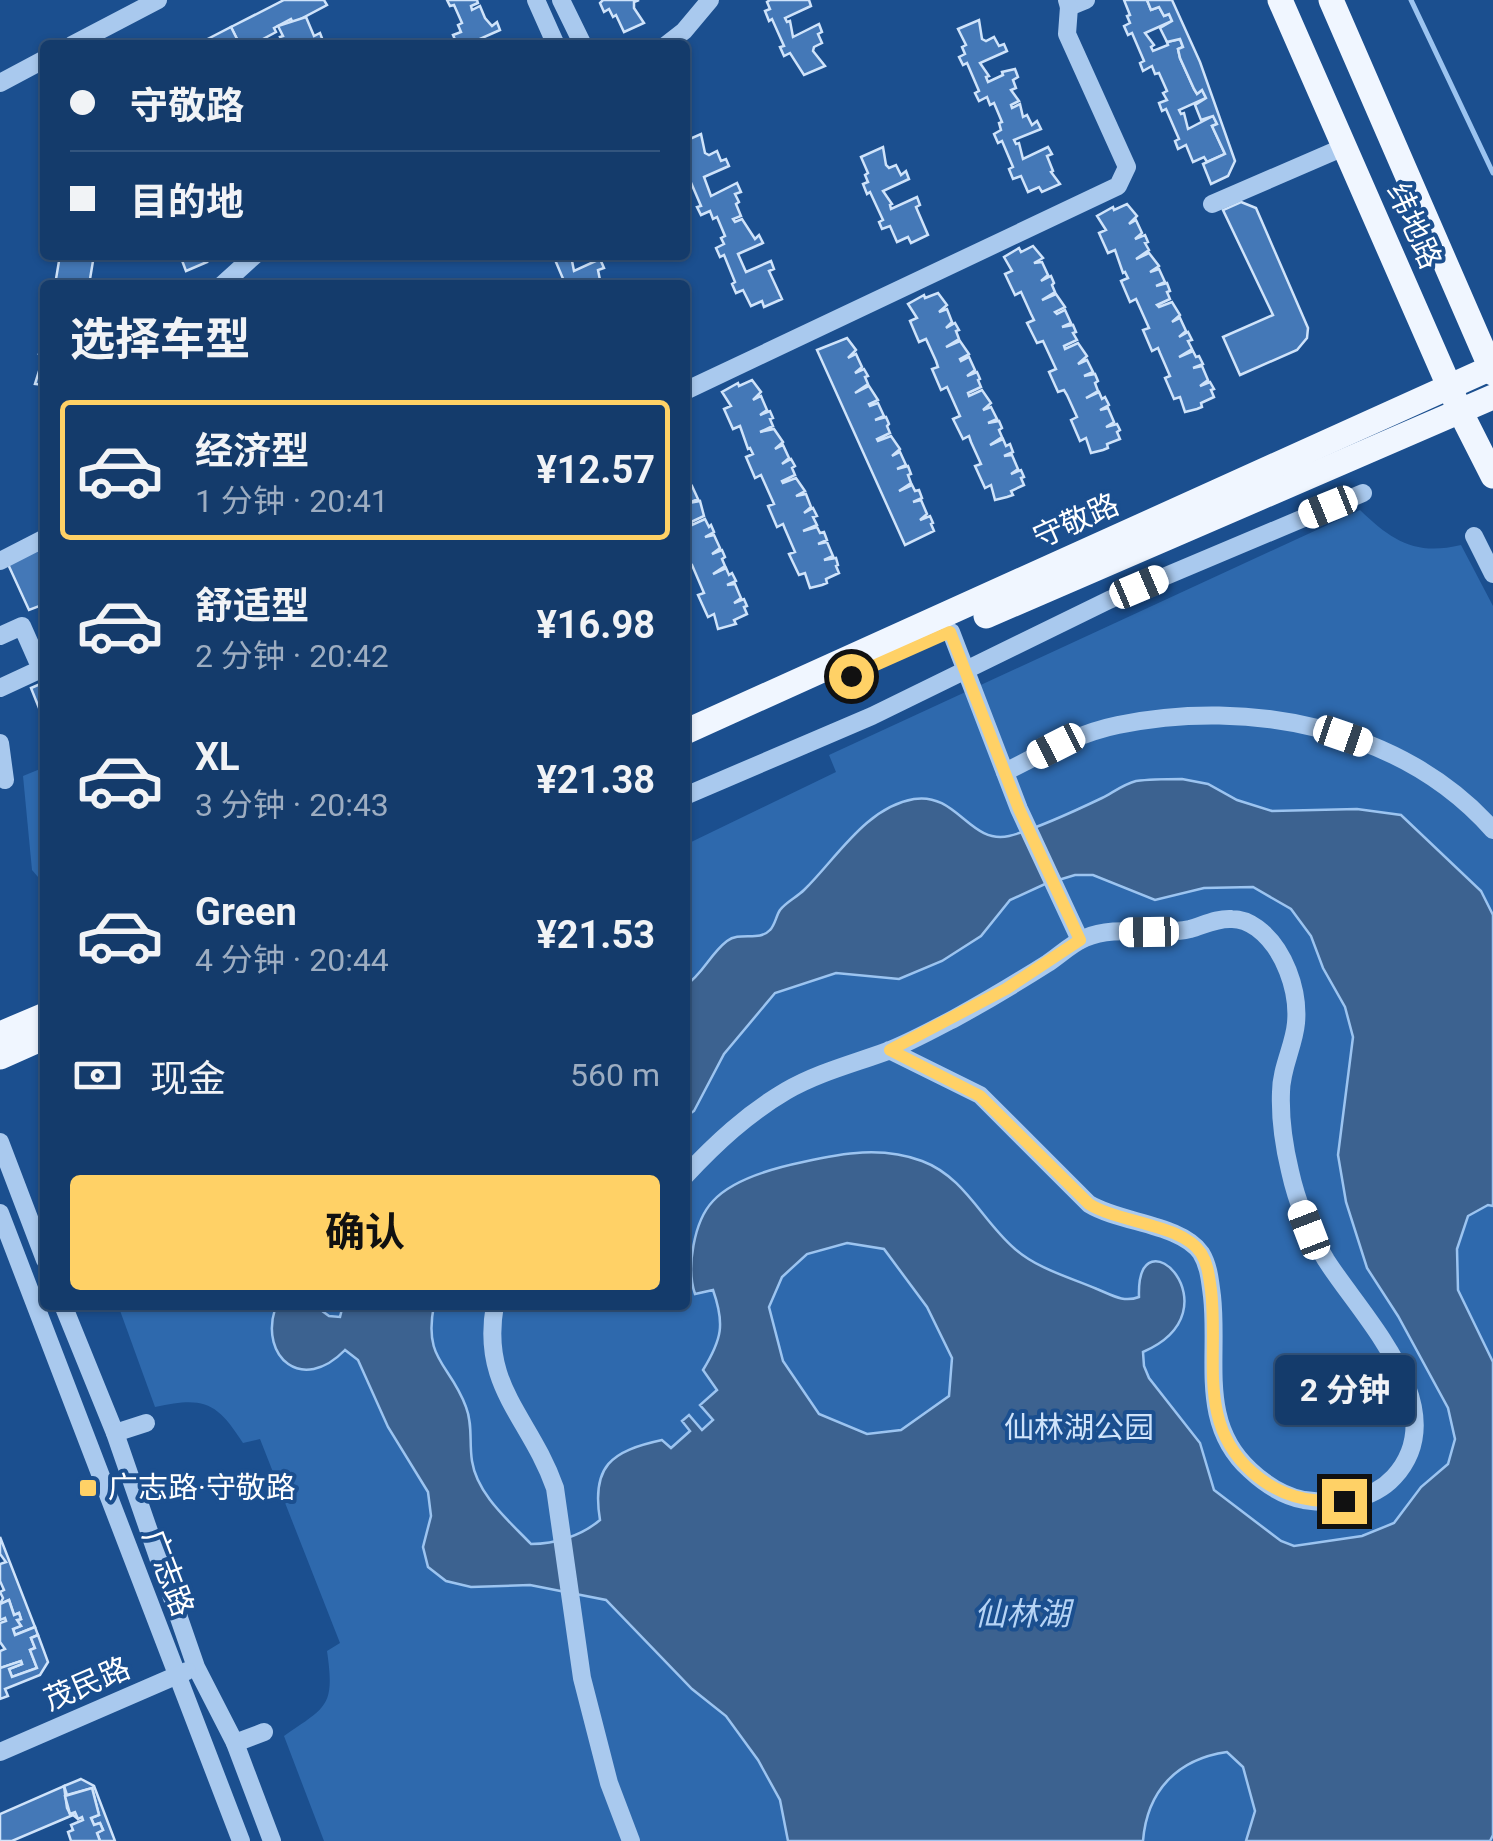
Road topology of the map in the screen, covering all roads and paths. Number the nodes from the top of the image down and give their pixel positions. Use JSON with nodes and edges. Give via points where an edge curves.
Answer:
{"nodes":[{"id":1,"x":158,"y":0,"type":"edge"},
{"id":2,"x":536,"y":0,"type":"edge"},
{"id":3,"x":561,"y":0,"type":"edge"},
{"id":4,"x":710,"y":0,"type":"edge"},
{"id":5,"x":1280,"y":0,"type":"edge"},
{"id":6,"x":1331,"y":0,"type":"edge"},
{"id":7,"x":1074,"y":2,"type":"edge"},
{"id":8,"x":82,"y":40,"type":"edge"},
{"id":9,"x":554,"y":40,"type":"edge"},
{"id":10,"x":581,"y":40,"type":"edge"},
{"id":11,"x":672,"y":40,"type":"edge"},
{"id":12,"x":40,"y":62,"type":"edge"},
{"id":13,"x":0,"y":83,"type":"edge"},
{"id":14,"x":1344,"y":148,"type":"junction"},
{"id":15,"x":1212,"y":204,"type":"dead end"},
{"id":16,"x":250,"y":260,"type":"edge"},
{"id":17,"x":228,"y":280,"type":"edge"},
{"id":18,"x":1492,"y":369,"type":"edge"},
{"id":19,"x":690,"y":388,"type":"edge"},
{"id":20,"x":1493,"y":397,"type":"edge"},
{"id":21,"x":1455,"y":399,"type":"junction"},
{"id":22,"x":1493,"y":476,"type":"edge"},
{"id":23,"x":1362,"y":493,"type":"dead end"},
{"id":24,"x":1474,"y":536,"type":"dead end"},
{"id":25,"x":40,"y":541,"type":"edge"},
{"id":26,"x":0,"y":561,"type":"edge"},
{"id":27,"x":1493,"y":574,"type":"edge"},
{"id":28,"x":950,"y":632,"type":"junction"},
{"id":29,"x":0,"y":636,"type":"edge"},
{"id":30,"x":40,"y":667,"type":"edge"},
{"id":31,"x":40,"y":669,"type":"edge"},
{"id":32,"x":965,"y":670,"type":"junction"},
{"id":33,"x":0,"y":688,"type":"edge"},
{"id":34,"x":690,"y":730,"type":"edge"},
{"id":35,"x":0,"y":744,"type":"edge"},
{"id":36,"x":690,"y":749,"type":"edge"},
{"id":37,"x":1005,"y":772,"type":"junction"},
{"id":38,"x":5,"y":780,"type":"dead end"},
{"id":39,"x":690,"y":794,"type":"edge"},
{"id":40,"x":1493,"y":830,"type":"edge"},
{"id":41,"x":1080,"y":940,"type":"junction"},
{"id":42,"x":40,"y":1033,"type":"edge"},
{"id":43,"x":0,"y":1034,"type":"edge"},
{"id":44,"x":40,"y":1035,"type":"edge"},
{"id":45,"x":890,"y":1050,"type":"junction"},
{"id":46,"x":0,"y":1056,"type":"edge"},
{"id":47,"x":0,"y":1142,"type":"edge"},
{"id":48,"x":690,"y":1171,"type":"edge"},
{"id":49,"x":0,"y":1214,"type":"edge"},
{"id":50,"x":40,"y":1247,"type":"edge"},
{"id":51,"x":65,"y":1310,"type":"edge"},
{"id":52,"x":495,"y":1310,"type":"edge"},
{"id":53,"x":146,"y":1423,"type":"dead end"},
{"id":54,"x":115,"y":1433,"type":"junction"},
{"id":55,"x":196,"y":1667,"type":"junction"},
{"id":56,"x":178,"y":1675,"type":"junction"},
{"id":57,"x":264,"y":1732,"type":"dead end"},
{"id":58,"x":234,"y":1743,"type":"junction"},
{"id":59,"x":0,"y":1752,"type":"edge"},
{"id":60,"x":241,"y":1841,"type":"edge"},
{"id":61,"x":272,"y":1841,"type":"edge"},
{"id":62,"x":631,"y":1841,"type":"edge"}],
"edges":[{"from":1,"to":8,"type":"street"},
{"from":2,"to":9,"type":"street"},
{"from":3,"to":10,"type":"street"},
{"from":4,"to":11,"type":"street"},
{"from":5,"to":14,"type":"main road","name":"纬地路"},
{"from":6,"to":18,"type":"main road","name":"纬地路"},
{"from":7,"to":19,"type":"street","via":[[1067,34],[1127,167],[1118,186]]},
{"from":12,"to":13,"type":"street"},
{"from":14,"to":15,"type":"street"},
{"from":14,"to":21,"type":"main road","name":"纬地路"},
{"from":16,"to":17,"type":"street"},
{"from":18,"to":21,"type":"main road","name":"守敬路"},
{"from":20,"to":21,"type":"main road","name":"守敬路"},
{"from":21,"to":22,"type":"main road","name":"纬地路"},
{"from":21,"to":28,"type":"main road","name":"守敬路"},
{"from":21,"to":34,"type":"main road","name":"守敬路"},
{"from":23,"to":32,"type":"street","via":[[1109,600]]},
{"from":24,"to":27,"type":"street"},
{"from":25,"to":26,"type":"street"},
{"from":28,"to":32,"type":"street"},
{"from":28,"to":36,"type":"main road","name":"守敬路"},
{"from":29,"to":30,"type":"street","via":[[22,626]]},
{"from":31,"to":33,"type":"street"},
{"from":32,"to":37,"type":"street"},
{"from":32,"to":39,"type":"street"},
{"from":35,"to":38,"type":"street"},
{"from":37,"to":40,"type":"street","via":[[1118,725],[1192,716],[1276,720],[1319,727],[1413,766],[1452,790]]},
{"from":37,"to":41,"type":"street"},
{"from":41,"to":45,"type":"street","via":[[1006,989]]},
{"from":41,"to":45,"type":"street","via":[[1228,918],[1258,929],[1283,959],[1296,1022],[1282,1109],[1298,1203],[1327,1261],[1396,1362],[1416,1413],[1408,1459],[1383,1488],[1344,1501],[1301,1500],[1255,1475],[1234,1455],[1216,1415],[1211,1292],[1198,1249],[1177,1235],[1104,1214],[980,1096]]},
{"from":42,"to":43,"type":"main road"},
{"from":44,"to":46,"type":"main road"},
{"from":45,"to":48,"type":"street","via":[[790,1089],[720,1139]]},
{"from":47,"to":50,"type":"street"},
{"from":49,"to":56,"type":"street","name":"广志路"},
{"from":51,"to":54,"type":"street","name":"广志路"},
{"from":52,"to":62,"type":"street","via":[[495,1369],[546,1464],[582,1678]]},
{"from":53,"to":54,"type":"street"},
{"from":54,"to":55,"type":"street","name":"广志路"},
{"from":55,"to":56,"type":"street","name":"茂民路"},
{"from":55,"to":58,"type":"street","name":"广志路"},
{"from":56,"to":59,"type":"street","name":"茂民路"},
{"from":56,"to":60,"type":"street","name":"广志路"},
{"from":57,"to":58,"type":"street"},
{"from":58,"to":61,"type":"street","name":"广志路"}]}
